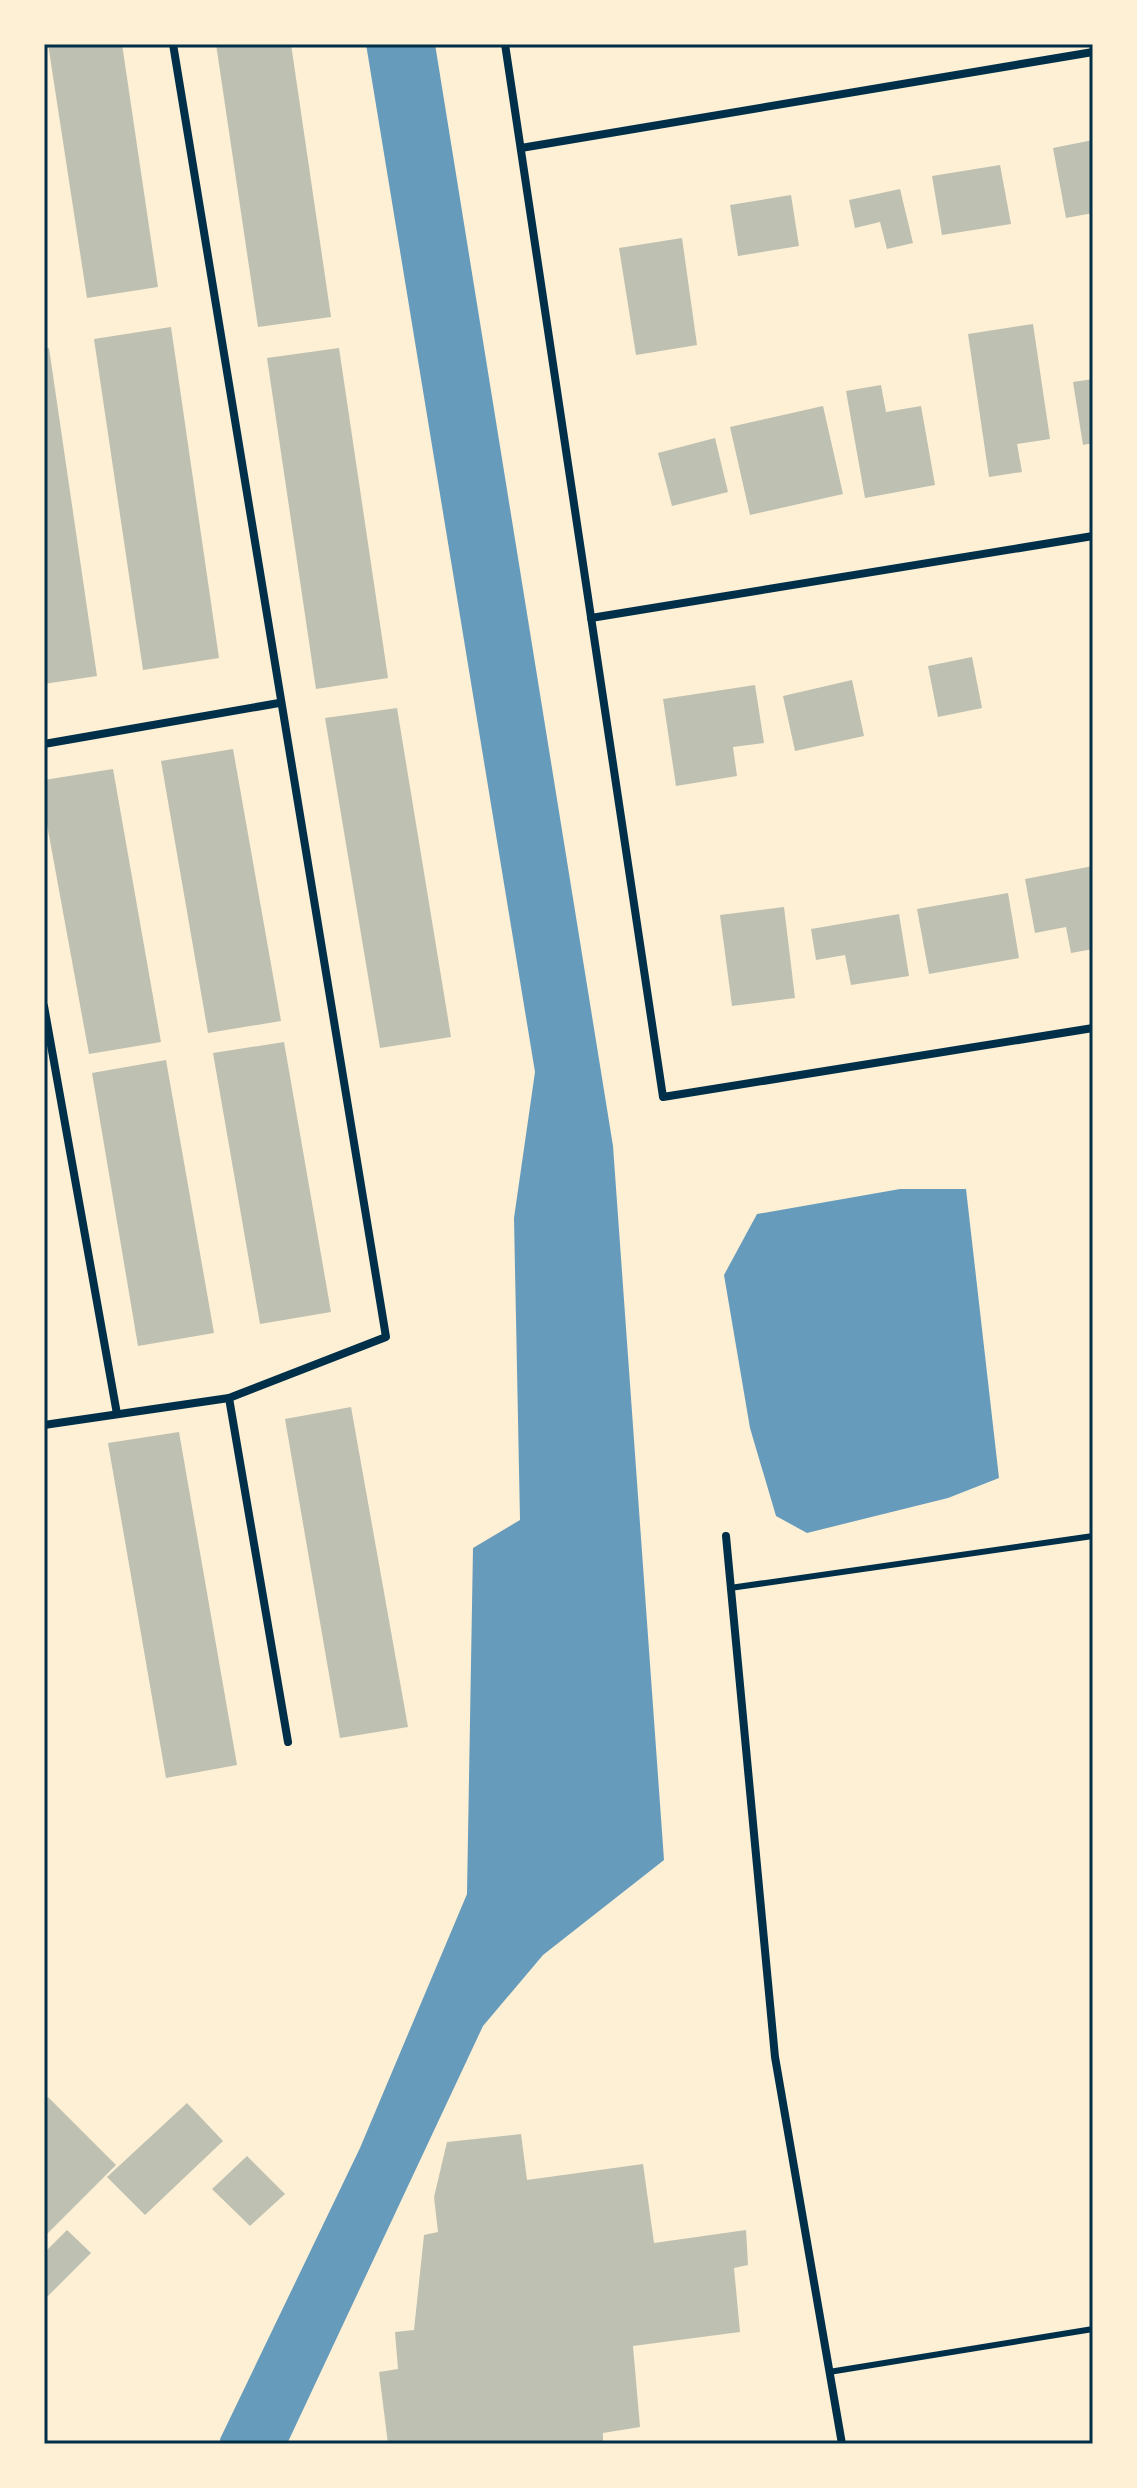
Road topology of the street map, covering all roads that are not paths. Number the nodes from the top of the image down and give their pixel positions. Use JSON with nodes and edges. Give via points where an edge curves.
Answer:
{"nodes":[{"id":1,"x":173,"y":44,"type":"edge"},
{"id":2,"x":505,"y":44,"type":"edge"},
{"id":3,"x":1093,"y":52,"type":"edge"},
{"id":4,"x":521,"y":148,"type":"junction"},
{"id":5,"x":1093,"y":536,"type":"edge"},
{"id":6,"x":591,"y":618,"type":"junction"},
{"id":7,"x":279,"y":703,"type":"junction"},
{"id":8,"x":44,"y":744,"type":"edge"},
{"id":9,"x":44,"y":1006,"type":"edge"},
{"id":10,"x":1093,"y":1028,"type":"edge"},
{"id":11,"x":229,"y":1398,"type":"junction"},
{"id":12,"x":117,"y":1414,"type":"junction"},
{"id":13,"x":44,"y":1425,"type":"edge"},
{"id":14,"x":726,"y":1536,"type":"dead end"},
{"id":15,"x":1093,"y":1536,"type":"edge"},
{"id":16,"x":730,"y":1588,"type":"junction"},
{"id":17,"x":288,"y":1742,"type":"dead end"},
{"id":18,"x":1093,"y":2329,"type":"edge"},
{"id":19,"x":829,"y":2372,"type":"junction"},
{"id":20,"x":842,"y":2444,"type":"edge"}],
"edges":[{"from":1,"to":7,"type":"street"},
{"from":2,"to":4,"type":"street"},
{"from":3,"to":4,"type":"street"},
{"from":4,"to":6,"type":"street"},
{"from":5,"to":6,"type":"street"},
{"from":6,"to":10,"type":"street","via":[[663,1097]]},
{"from":7,"to":8,"type":"street"},
{"from":7,"to":11,"type":"street","via":[[386,1337]]},
{"from":9,"to":12,"type":"street"},
{"from":11,"to":12,"type":"street"},
{"from":11,"to":17,"type":"street"},
{"from":12,"to":13,"type":"street"},
{"from":14,"to":16,"type":"street"},
{"from":15,"to":16,"type":"lane"},
{"from":16,"to":19,"type":"street","via":[[775,2057]]},
{"from":18,"to":19,"type":"lane"},
{"from":19,"to":20,"type":"street"}]}
